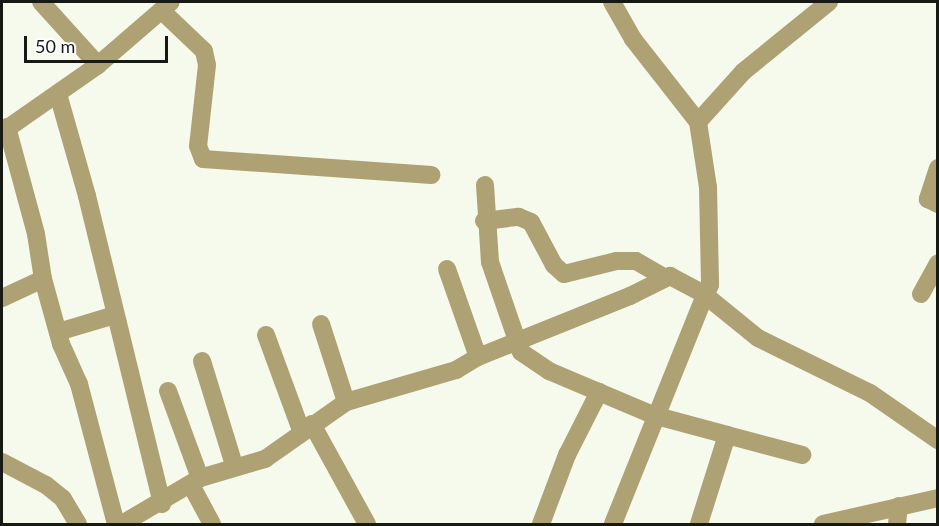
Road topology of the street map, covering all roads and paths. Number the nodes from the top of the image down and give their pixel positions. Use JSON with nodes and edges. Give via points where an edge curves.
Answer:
{"nodes":[{"id":1,"x":41,"y":2,"type":"edge"},
{"id":2,"x":612,"y":2,"type":"edge"},
{"id":3,"x":829,"y":2,"type":"edge"},
{"id":4,"x":166,"y":6,"type":"edge"},
{"id":5,"x":98,"y":65,"type":"junction"},
{"id":6,"x":58,"y":94,"type":"junction"},
{"id":7,"x":698,"y":122,"type":"junction"},
{"id":8,"x":4,"y":130,"type":"edge"},
{"id":9,"x":938,"y":168,"type":"edge"},
{"id":10,"x":431,"y":175,"type":"dead end"},
{"id":11,"x":485,"y":185,"type":"dead end"},
{"id":12,"x":938,"y":204,"type":"edge"},
{"id":13,"x":484,"y":221,"type":"junction"},
{"id":14,"x":938,"y":263,"type":"edge"},
{"id":15,"x":447,"y":269,"type":"dead end"},
{"id":16,"x":664,"y":277,"type":"junction"},
{"id":17,"x":43,"y":279,"type":"junction"},
{"id":18,"x":921,"y":294,"type":"dead end"},
{"id":19,"x":705,"y":295,"type":"junction"},
{"id":20,"x":2,"y":298,"type":"edge"},
{"id":21,"x":115,"y":315,"type":"junction"},
{"id":22,"x":321,"y":324,"type":"dead end"},
{"id":23,"x":58,"y":332,"type":"junction"},
{"id":24,"x":266,"y":335,"type":"dead end"},
{"id":25,"x":516,"y":342,"type":"junction"},
{"id":26,"x":478,"y":357,"type":"junction"},
{"id":27,"x":202,"y":361,"type":"dead end"},
{"id":28,"x":168,"y":391,"type":"dead end"},
{"id":29,"x":599,"y":392,"type":"junction"},
{"id":30,"x":346,"y":402,"type":"junction"},
{"id":31,"x":653,"y":415,"type":"junction"},
{"id":32,"x":307,"y":427,"type":"junction"},
{"id":33,"x":727,"y":435,"type":"junction"},
{"id":34,"x":938,"y":440,"type":"edge"},
{"id":35,"x":802,"y":455,"type":"dead end"},
{"id":36,"x":2,"y":462,"type":"edge"},
{"id":37,"x":234,"y":465,"type":"junction"},
{"id":38,"x":196,"y":482,"type":"junction"},
{"id":39,"x":938,"y":498,"type":"edge"},
{"id":40,"x":162,"y":504,"type":"junction"},
{"id":41,"x":899,"y":506,"type":"junction"},
{"id":42,"x":842,"y":522,"type":"edge"},
{"id":43,"x":78,"y":525,"type":"edge"},
{"id":44,"x":116,"y":525,"type":"edge"},
{"id":45,"x":122,"y":525,"type":"edge"},
{"id":46,"x":212,"y":525,"type":"edge"},
{"id":47,"x":367,"y":525,"type":"edge"},
{"id":48,"x":541,"y":525,"type":"edge"},
{"id":49,"x":613,"y":525,"type":"edge"},
{"id":50,"x":699,"y":525,"type":"edge"},
{"id":51,"x":823,"y":525,"type":"edge"},
{"id":52,"x":897,"y":525,"type":"edge"}],
"edges":[{"from":1,"to":5,"type":"street"},
{"from":2,"to":7,"type":"street","via":[[633,39]]},
{"from":3,"to":7,"type":"street","via":[[743,72]]},
{"from":4,"to":5,"type":"street"},
{"from":4,"to":10,"type":"street","via":[[204,51],[207,64],[198,146],[203,159]]},
{"from":5,"to":6,"type":"street"},
{"from":6,"to":8,"type":"street"},
{"from":6,"to":21,"type":"street"},
{"from":7,"to":19,"type":"street","via":[[708,187],[710,285]]},
{"from":8,"to":17,"type":"street","via":[[36,234]]},
{"from":9,"to":12,"type":"street","via":[[928,199]]},
{"from":11,"to":13,"type":"street"},
{"from":13,"to":16,"type":"street","via":[[519,217],[531,222],[554,265],[564,274],[616,261],[636,261]]},
{"from":13,"to":25,"type":"street","via":[[490,262]]},
{"from":14,"to":18,"type":"street"},
{"from":15,"to":26,"type":"street"},
{"from":16,"to":19,"type":"street","via":[[682,280]]},
{"from":16,"to":25,"type":"street","via":[[630,296]]},
{"from":17,"to":20,"type":"street"},
{"from":17,"to":23,"type":"street"},
{"from":19,"to":31,"type":"street"},
{"from":19,"to":34,"type":"street","via":[[758,338],[870,393]]},
{"from":21,"to":23,"type":"street"},
{"from":21,"to":40,"type":"street"},
{"from":22,"to":30,"type":"street"},
{"from":23,"to":44,"type":"street","via":[[79,384]]},
{"from":24,"to":32,"type":"street"},
{"from":25,"to":26,"type":"street"},
{"from":25,"to":29,"type":"street","via":[[533,361]]},
{"from":26,"to":30,"type":"street","via":[[456,370]]},
{"from":27,"to":37,"type":"street"},
{"from":28,"to":38,"type":"street"},
{"from":29,"to":31,"type":"street"},
{"from":29,"to":48,"type":"street","via":[[567,455]]},
{"from":30,"to":32,"type":"street"},
{"from":31,"to":33,"type":"street"},
{"from":31,"to":49,"type":"street"},
{"from":32,"to":37,"type":"street","via":[[265,459]]},
{"from":32,"to":47,"type":"street"},
{"from":33,"to":35,"type":"street"},
{"from":33,"to":50,"type":"street"},
{"from":36,"to":43,"type":"street","via":[[63,499]]},
{"from":37,"to":38,"type":"street"},
{"from":38,"to":40,"type":"street"},
{"from":38,"to":46,"type":"street"},
{"from":39,"to":41,"type":"street"},
{"from":40,"to":45,"type":"street"},
{"from":41,"to":42,"type":"street"},
{"from":41,"to":52,"type":"street"},
{"from":42,"to":51,"type":"street"}]}
